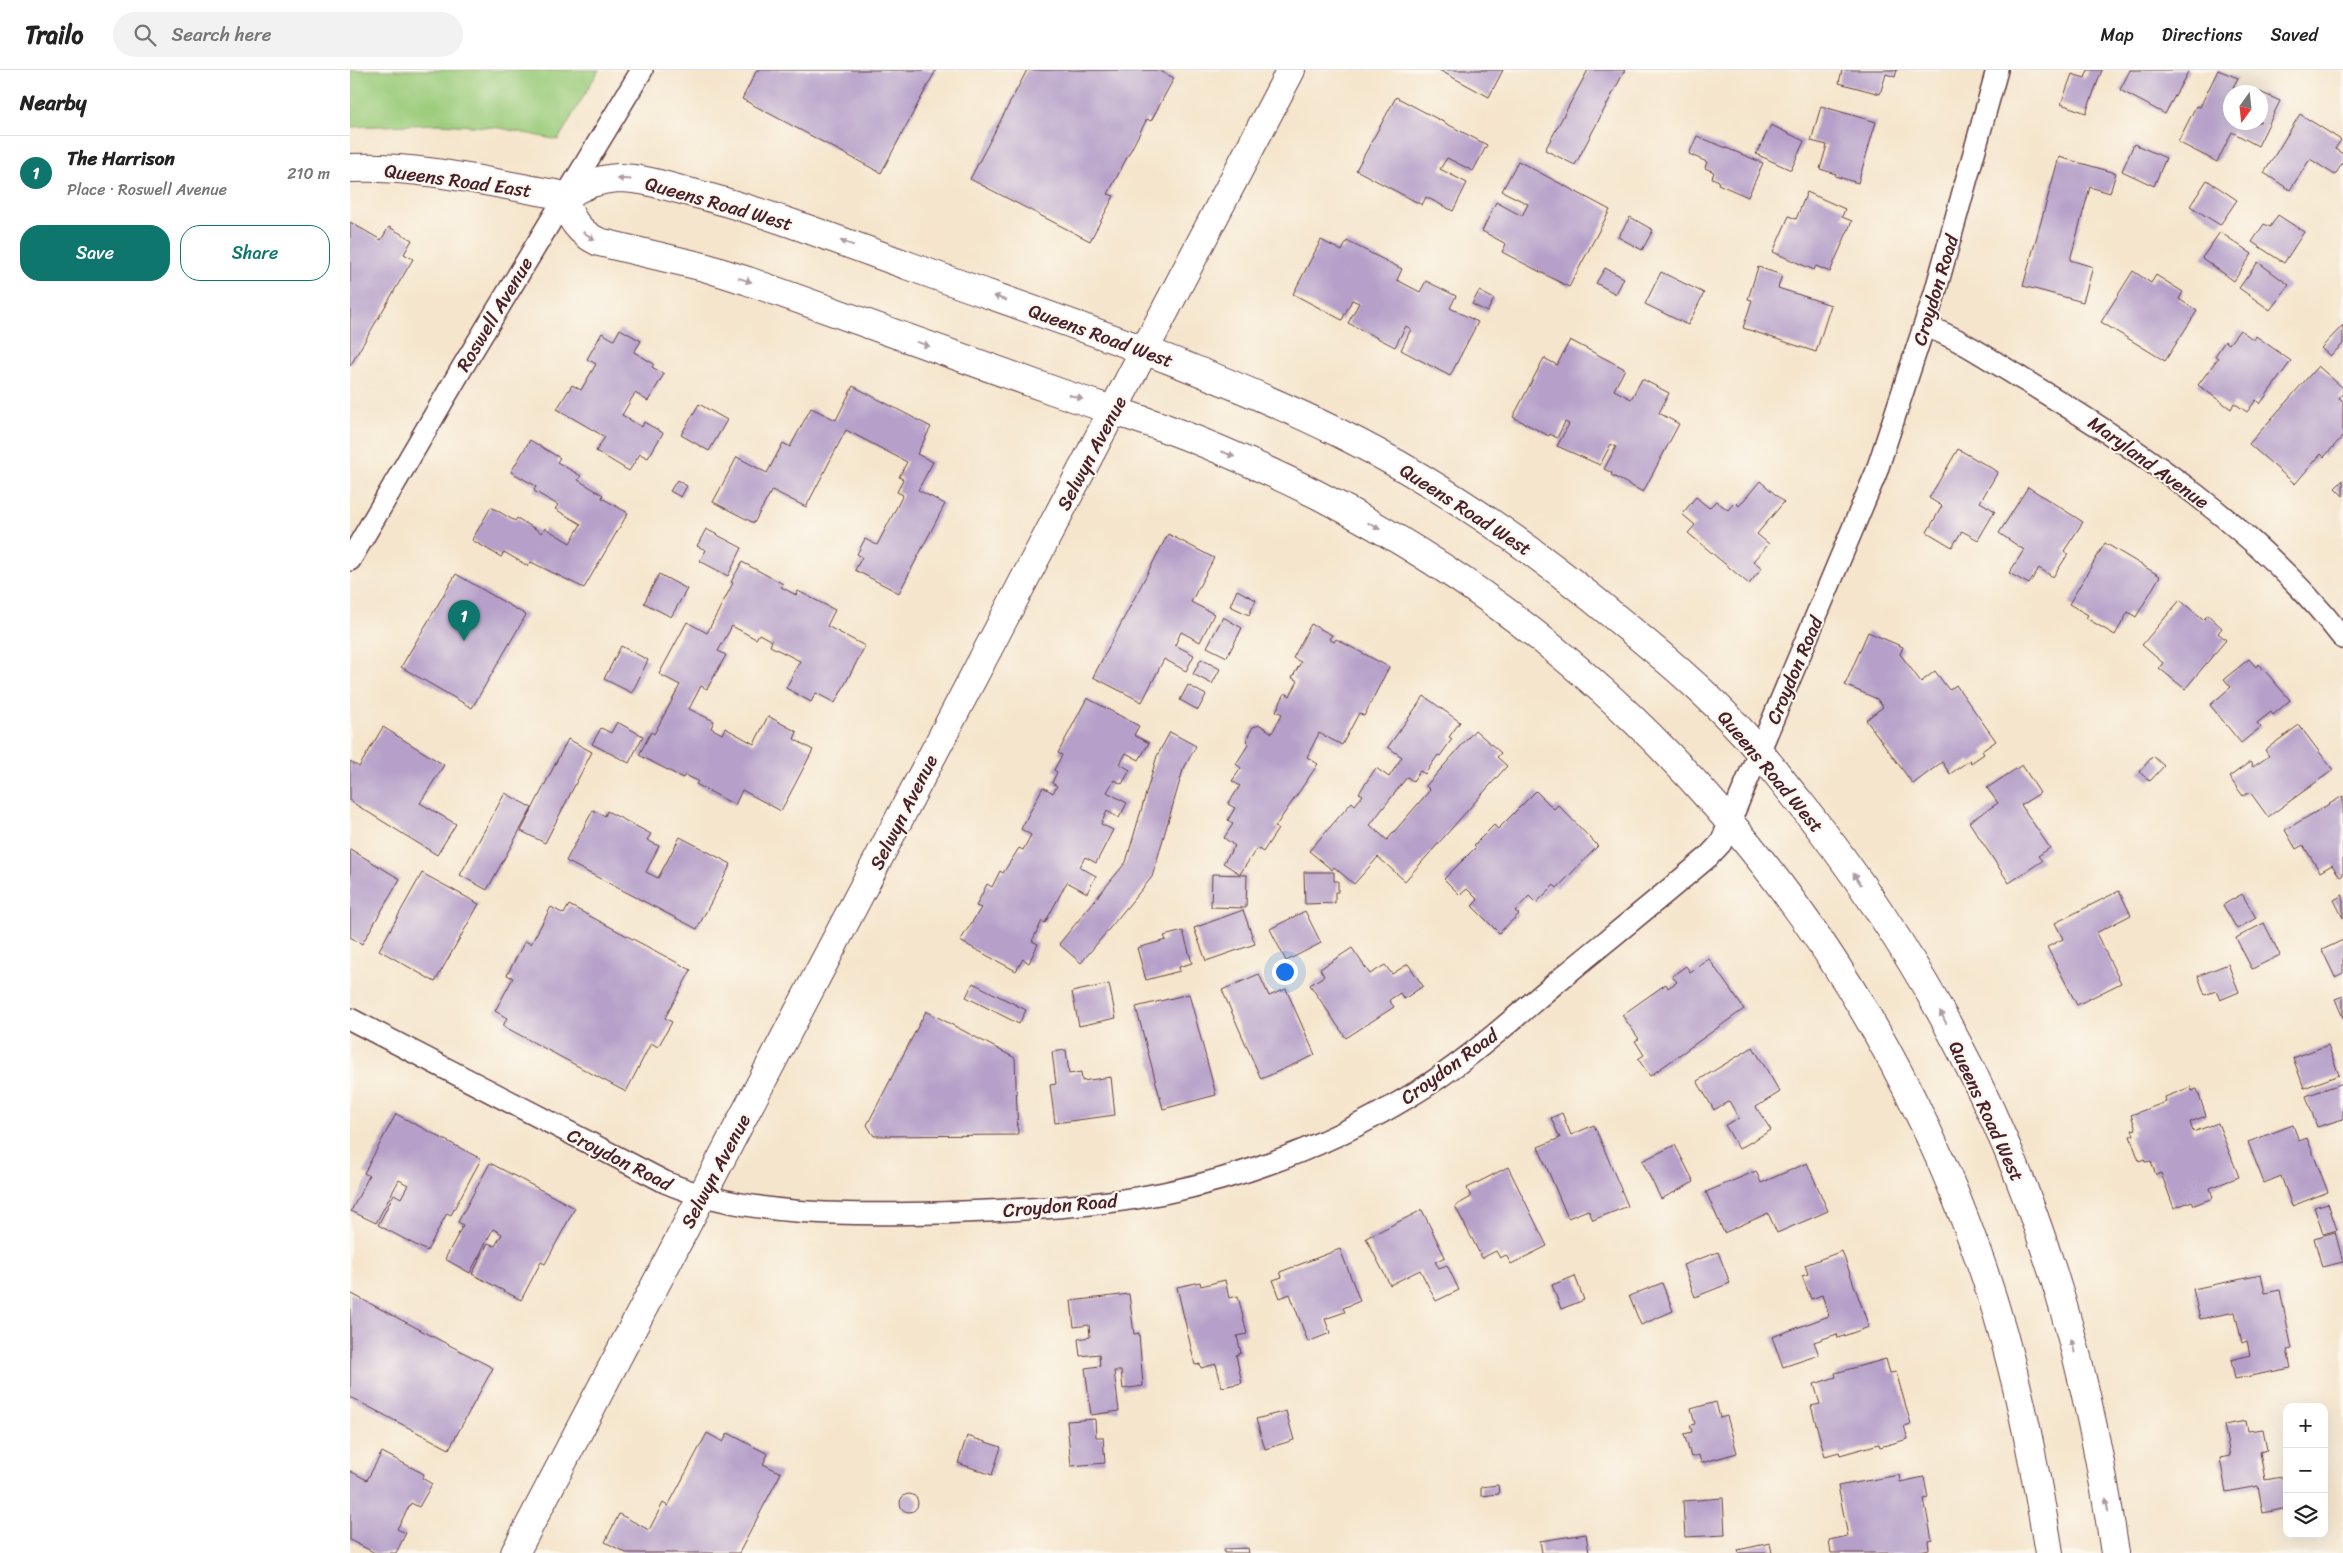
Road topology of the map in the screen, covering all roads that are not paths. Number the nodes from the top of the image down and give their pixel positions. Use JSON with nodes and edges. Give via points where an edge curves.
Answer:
{"nodes":[{"id":1,"x":642,"y":70,"type":"edge"},
{"id":2,"x":1291,"y":70,"type":"edge"},
{"id":3,"x":1997,"y":70,"type":"edge"},
{"id":4,"x":350,"y":168,"type":"edge"},
{"id":5,"x":566,"y":196,"type":"junction"},
{"id":6,"x":1925,"y":326,"type":"junction"},
{"id":7,"x":1144,"y":350,"type":"junction"},
{"id":8,"x":1114,"y":410,"type":"junction"},
{"id":9,"x":350,"y":560,"type":"edge"},
{"id":10,"x":2343,"y":638,"type":"edge"},
{"id":11,"x":1760,"y":753,"type":"junction"},
{"id":12,"x":1731,"y":824,"type":"junction"},
{"id":13,"x":350,"y":1020,"type":"edge"},
{"id":14,"x":702,"y":1196,"type":"junction"},
{"id":15,"x":515,"y":1553,"type":"edge"},
{"id":16,"x":2049,"y":1553,"type":"edge"},
{"id":17,"x":2115,"y":1553,"type":"edge"}],
"edges":[{"from":1,"to":5,"type":"street","name":"Roswell Avenue"},
{"from":2,"to":7,"type":"street","name":"Selwyn Avenue"},
{"from":3,"to":6,"type":"street","name":"Croydon Road"},
{"from":4,"to":5,"type":"street","name":"Queens Road East","via":[[432,172]]},
{"from":7,"to":5,"type":"street","name":"Queens Road West","one_way":true,"via":[[717,199],[618,178],[589,183]]},
{"from":5,"to":8,"type":"street","one_way":true,"via":[[568,211],[575,223],[599,242],[748,281]]},
{"from":5,"to":9,"type":"street","name":"Roswell Avenue"},
{"from":6,"to":10,"type":"street","name":"Maryland Avenue","via":[[1958,341],[2074,410],[2162,469],[2230,523],[2283,571]]},
{"from":6,"to":11,"type":"street","name":"Croydon Road","via":[[1876,473]]},
{"from":7,"to":8,"type":"street","name":"Selwyn Avenue"},
{"from":7,"to":11,"type":"street","name":"Queens Road West","via":[[1339,433],[1486,518],[1629,628],[1698,689]]},
{"from":8,"to":12,"type":"street","one_way":true,"via":[[1218,449],[1318,496],[1391,536],[1492,601],[1560,653],[1620,707],[1677,761]]},
{"from":8,"to":14,"type":"street","name":"Selwyn Avenue"},
{"from":11,"to":12,"type":"street","name":"Croydon Road"},
{"from":17,"to":11,"type":"street","name":"Queens Road West","one_way":true,"via":[[2096,1447],[2060,1297],[1996,1121],[1936,1005],[1892,930],[1840,853]]},
{"from":12,"to":14,"type":"street","name":"Croydon Road","via":[[1708,858],[1464,1058],[1411,1096],[1327,1140],[1284,1158],[1166,1193],[1048,1208],[869,1213],[763,1208]]},
{"from":12,"to":16,"type":"street","via":[[1784,890],[1852,990],[1896,1069],[1940,1160],[1980,1259],[2002,1331],[2033,1460]]},
{"from":13,"to":14,"type":"street","name":"Croydon Road","via":[[646,1173]]},
{"from":14,"to":15,"type":"street","name":"Selwyn Avenue"}]}
